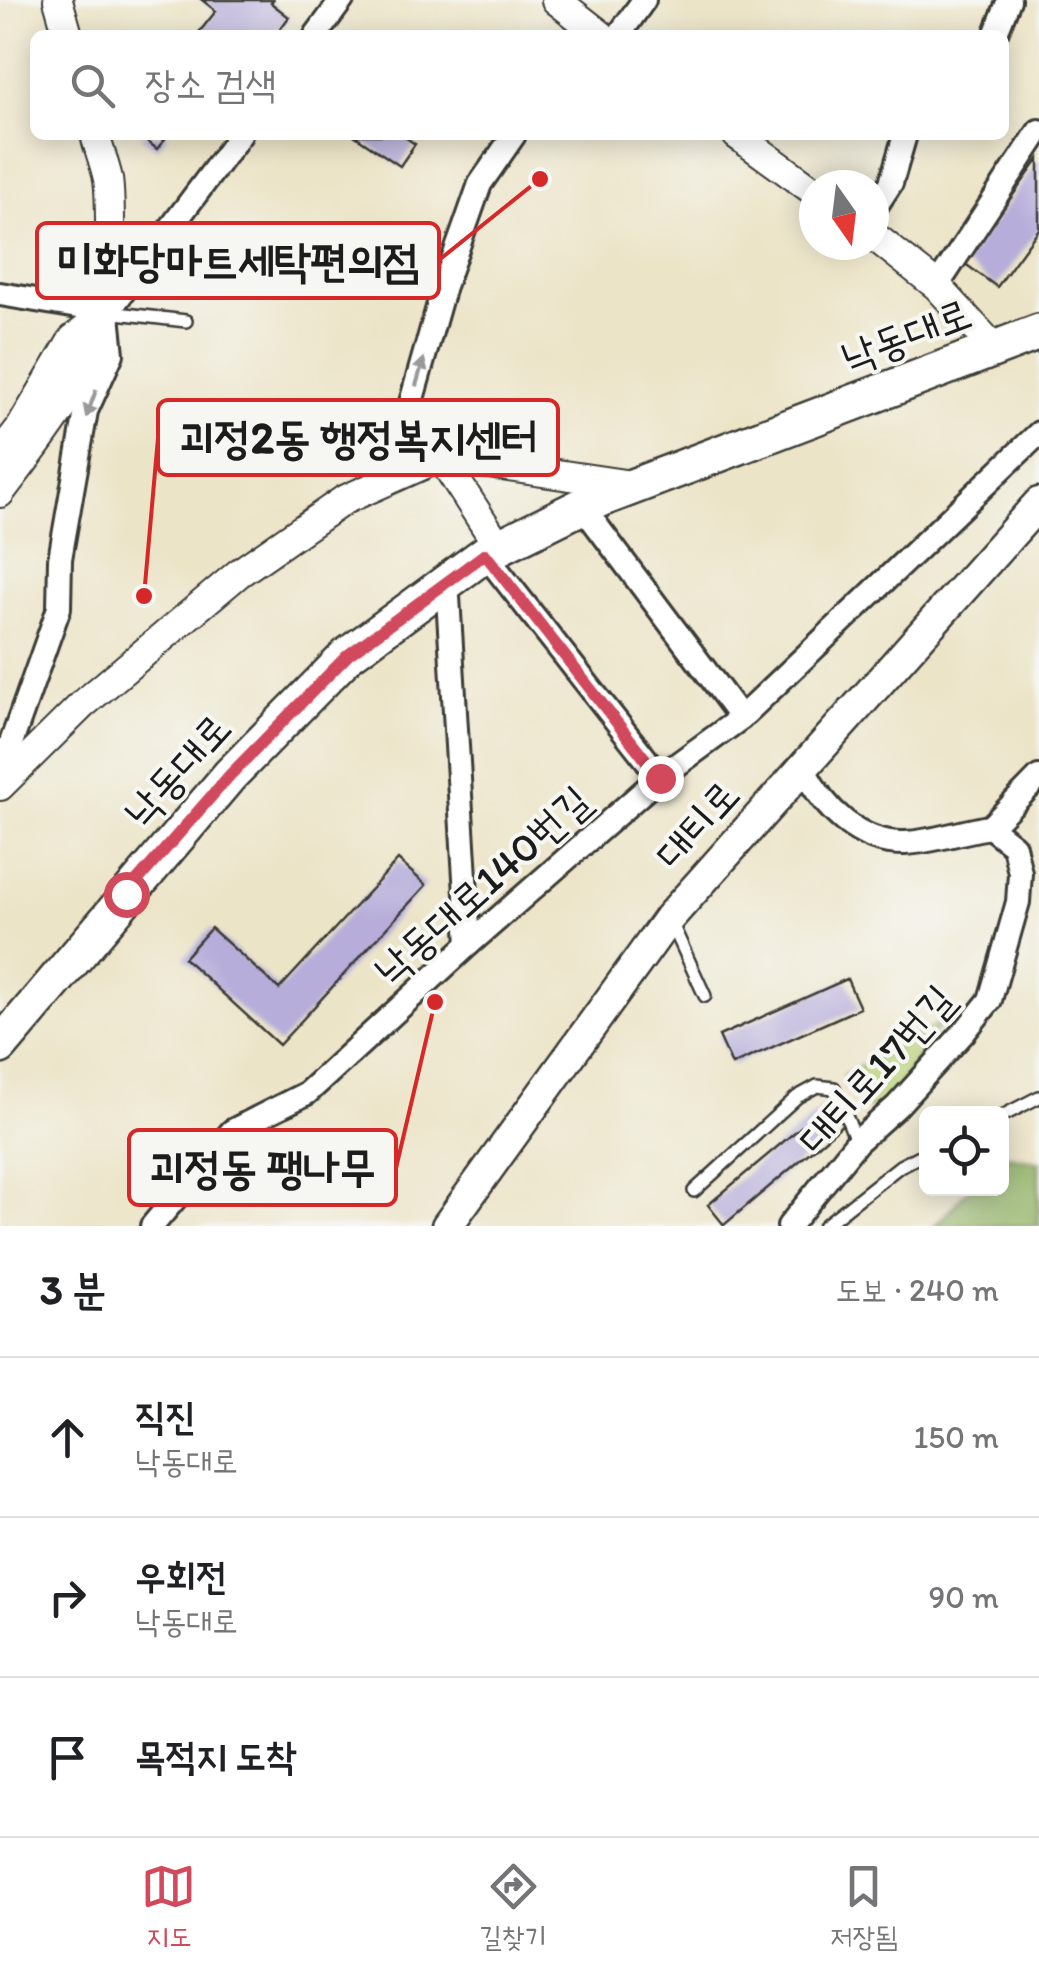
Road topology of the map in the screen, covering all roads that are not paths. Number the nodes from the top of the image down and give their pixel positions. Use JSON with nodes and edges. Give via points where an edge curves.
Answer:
{"nodes":[{"id":1,"x":58,"y":0,"type":"edge"},
{"id":2,"x":342,"y":0,"type":"edge"},
{"id":3,"x":556,"y":0,"type":"edge"},
{"id":4,"x":644,"y":0,"type":"edge"},
{"id":5,"x":1009,"y":0,"type":"edge"},
{"id":6,"x":67,"y":30,"type":"edge"},
{"id":7,"x":320,"y":30,"type":"edge"},
{"id":8,"x":595,"y":30,"type":"edge"},
{"id":9,"x":623,"y":30,"type":"edge"},
{"id":10,"x":997,"y":30,"type":"edge"},
{"id":11,"x":1039,"y":131,"type":"edge"},
{"id":12,"x":96,"y":140,"type":"edge"},
{"id":13,"x":236,"y":140,"type":"edge"},
{"id":14,"x":511,"y":140,"type":"edge"},
{"id":15,"x":745,"y":140,"type":"edge"},
{"id":16,"x":905,"y":140,"type":"edge"},
{"id":17,"x":799,"y":180,"type":"edge"},
{"id":18,"x":889,"y":186,"type":"edge"},
{"id":19,"x":889,"y":248,"type":"edge"},
{"id":20,"x":217,"y":253,"type":"dead end"},
{"id":21,"x":444,"y":286,"type":"junction"},
{"id":22,"x":937,"y":286,"type":"junction"},
{"id":23,"x":0,"y":294,"type":"edge"},
{"id":24,"x":108,"y":312,"type":"junction"},
{"id":25,"x":186,"y":321,"type":"dead end"},
{"id":26,"x":1039,"y":332,"type":"edge"},
{"id":27,"x":995,"y":349,"type":"junction"},
{"id":28,"x":1039,"y":433,"type":"edge"},
{"id":29,"x":0,"y":454,"type":"edge"},
{"id":30,"x":441,"y":457,"type":"junction"},
{"id":31,"x":640,"y":486,"type":"junction"},
{"id":32,"x":0,"y":493,"type":"edge"},
{"id":33,"x":1039,"y":504,"type":"edge"},
{"id":34,"x":582,"y":506,"type":"junction"},
{"id":35,"x":492,"y":550,"type":"junction"},
{"id":36,"x":448,"y":580,"type":"junction"},
{"id":37,"x":741,"y":718,"type":"junction"},
{"id":38,"x":804,"y":770,"type":"junction"},
{"id":39,"x":0,"y":774,"type":"edge"},
{"id":40,"x":1039,"y":777,"type":"edge"},
{"id":41,"x":660,"y":778,"type":"junction"},
{"id":42,"x":0,"y":786,"type":"edge"},
{"id":43,"x":990,"y":827,"type":"junction"},
{"id":44,"x":669,"y":918,"type":"junction"},
{"id":45,"x":469,"y":944,"type":"junction"},
{"id":46,"x":705,"y":996,"type":"dead end"},
{"id":47,"x":0,"y":1046,"type":"edge"},
{"id":48,"x":1039,"y":1097,"type":"edge"},
{"id":49,"x":1009,"y":1112,"type":"edge"},
{"id":50,"x":857,"y":1142,"type":"junction"},
{"id":51,"x":919,"y":1156,"type":"edge"},
{"id":52,"x":694,"y":1191,"type":"dead end"},
{"id":53,"x":152,"y":1226,"type":"edge"},
{"id":54,"x":448,"y":1226,"type":"edge"},
{"id":55,"x":789,"y":1226,"type":"edge"},
{"id":56,"x":824,"y":1226,"type":"edge"}],
"edges":[{"from":1,"to":6,"type":"street"},
{"from":2,"to":7,"type":"street"},
{"from":3,"to":8,"type":"street"},
{"from":4,"to":9,"type":"street"},
{"from":5,"to":10,"type":"street"},
{"from":11,"to":22,"type":"street"},
{"from":12,"to":24,"type":"street","via":[[108,181]]},
{"from":13,"to":24,"type":"street"},
{"from":14,"to":21,"type":"street","via":[[480,184]]},
{"from":15,"to":17,"type":"street"},
{"from":16,"to":18,"type":"street"},
{"from":19,"to":22,"type":"street"},
{"from":20,"to":21,"type":"street","via":[[318,266],[319,258]]},
{"from":30,"to":21,"type":"street","one_way":true,"via":[[408,414]]},
{"from":22,"to":27,"type":"street"},
{"from":23,"to":24,"type":"street"},
{"from":24,"to":25,"type":"lane"},
{"from":24,"to":29,"type":"street","via":[[73,339]]},
{"from":24,"to":32,"type":"street","via":[[77,382]]},
{"from":24,"to":39,"type":"street","one_way":true,"via":[[112,354],[86,412],[60,559],[59,608]]},
{"from":26,"to":27,"type":"main road","name":"낙동대로"},
{"from":27,"to":31,"type":"main road","name":"낙동대로"},
{"from":28,"to":37,"type":"street","name":"낙동대로140번길"},
{"from":30,"to":31,"type":"street"},
{"from":30,"to":35,"type":"street"},
{"from":30,"to":42,"type":"street","via":[[344,500],[240,572],[82,705]]},
{"from":31,"to":34,"type":"main road","name":"낙동대로"},
{"from":33,"to":38,"type":"main road","name":"대티로"},
{"from":34,"to":35,"type":"main road","name":"낙동대로"},
{"from":34,"to":37,"type":"street"},
{"from":35,"to":36,"type":"main road","name":"낙동대로"},
{"from":35,"to":41,"type":"street"},
{"from":36,"to":45,"type":"street"},
{"from":36,"to":47,"type":"main road","name":"낙동대로","via":[[348,655],[230,775]]},
{"from":37,"to":41,"type":"street","name":"낙동대로140번길"},
{"from":38,"to":43,"type":"street","via":[[819,800],[870,836],[904,843]]},
{"from":38,"to":44,"type":"main road","name":"대티로"},
{"from":40,"to":43,"type":"street"},
{"from":41,"to":45,"type":"street","name":"낙동대로140번길"},
{"from":43,"to":50,"type":"street","name":"대티로17번길","via":[[1014,846],[1020,873],[990,1000]]},
{"from":44,"to":46,"type":"lane"},
{"from":44,"to":54,"type":"main road","name":"대티로"},
{"from":45,"to":53,"type":"street","name":"낙동대로140번길","via":[[307,1092],[232,1132]]},
{"from":48,"to":49,"type":"lane"},
{"from":50,"to":52,"type":"lane","via":[[834,1088],[817,1086]]},
{"from":50,"to":55,"type":"street","name":"대티로17번길"},
{"from":51,"to":56,"type":"lane"}]}
